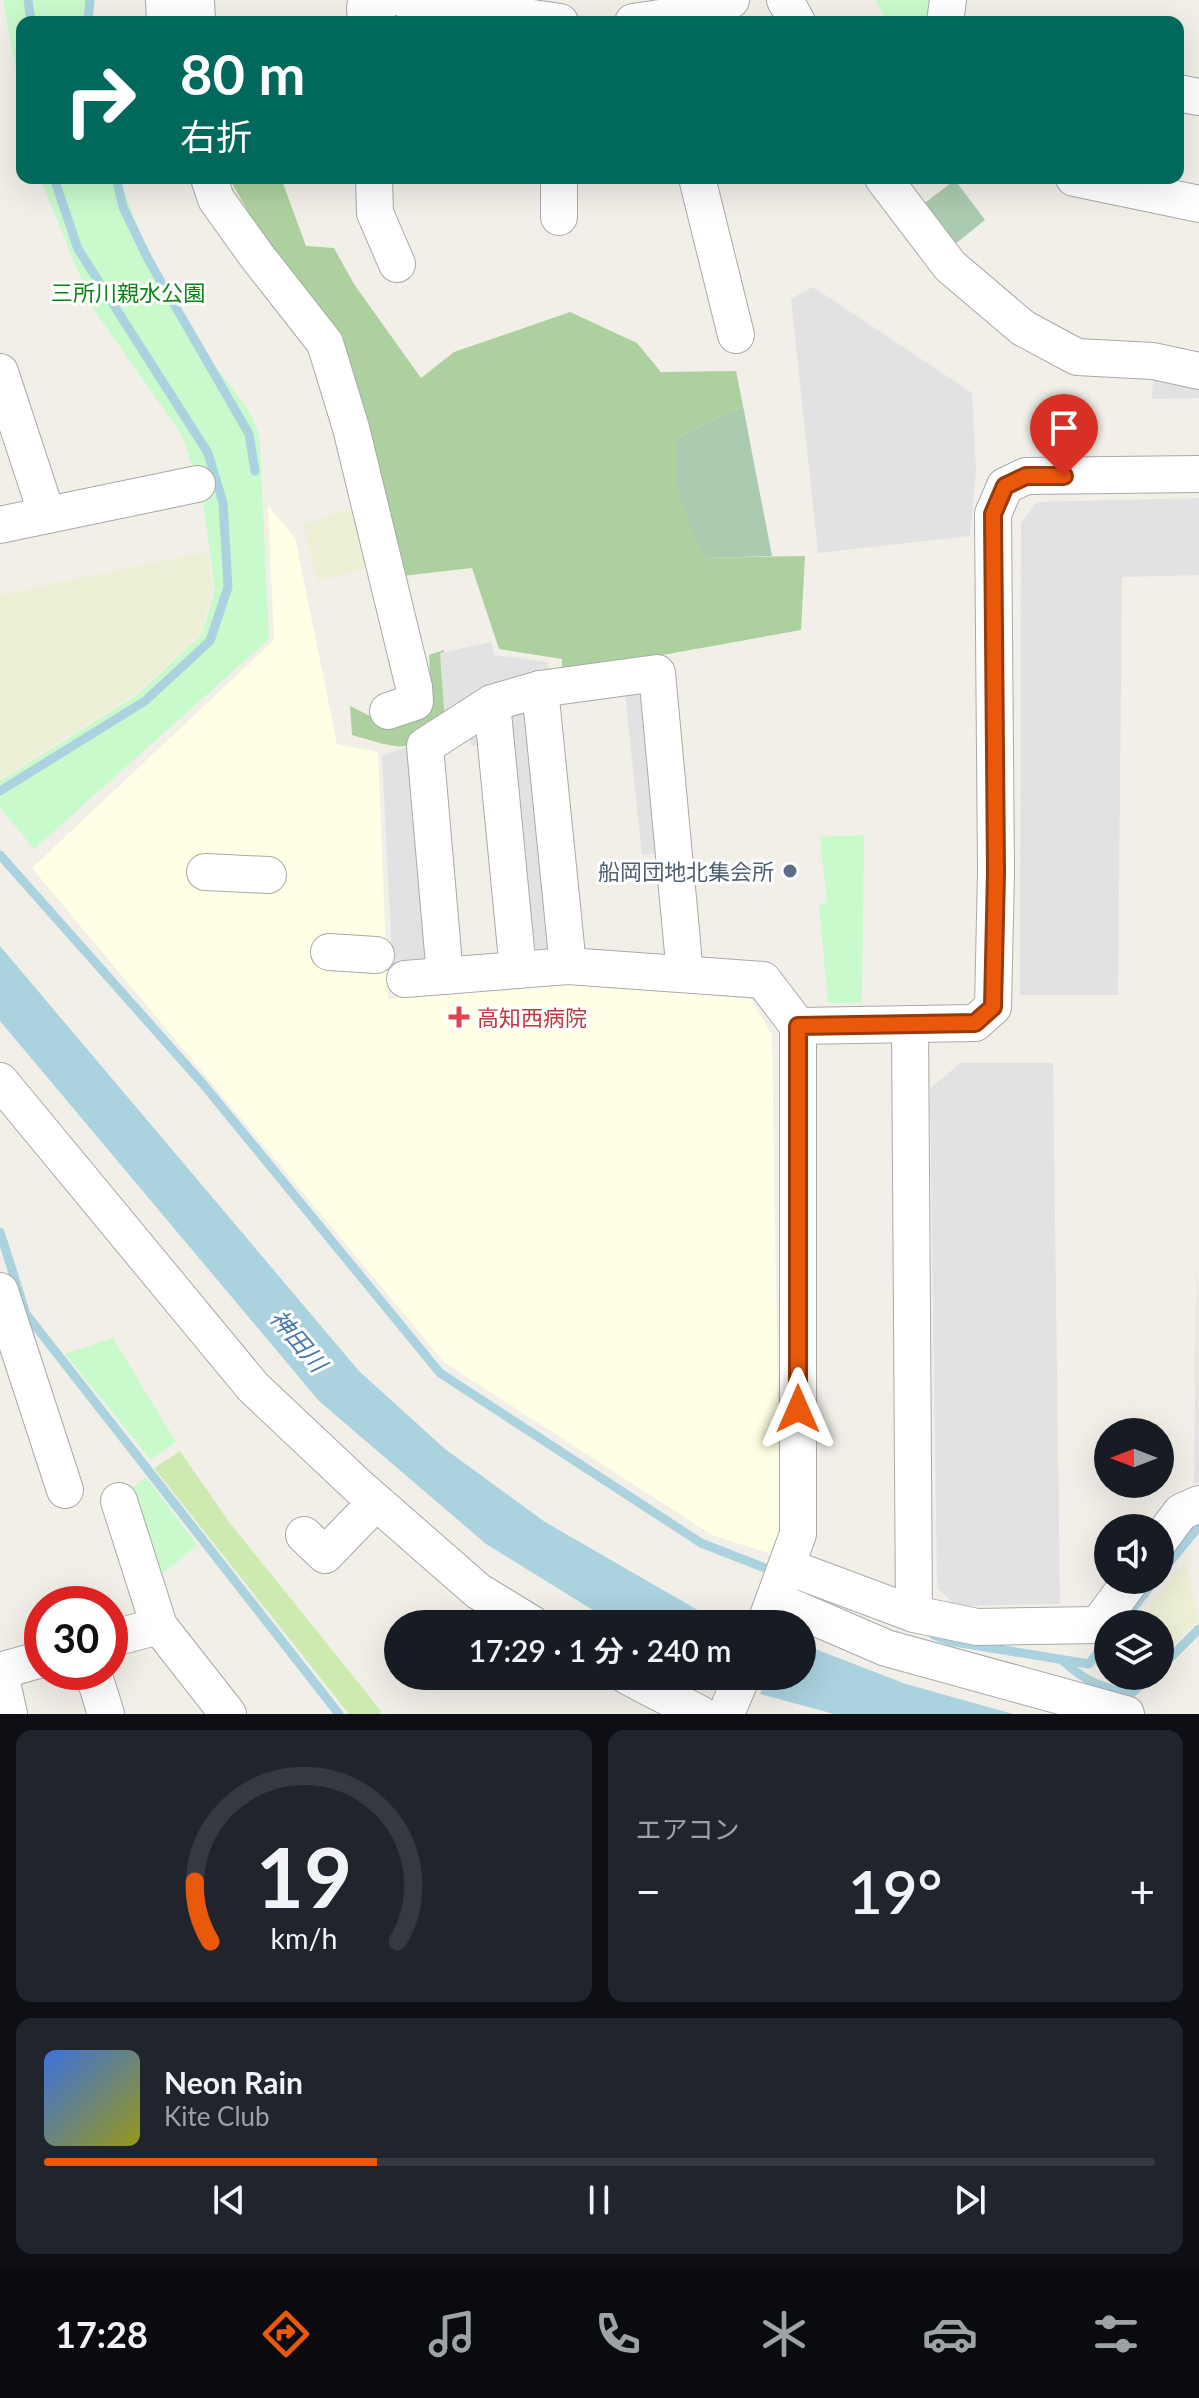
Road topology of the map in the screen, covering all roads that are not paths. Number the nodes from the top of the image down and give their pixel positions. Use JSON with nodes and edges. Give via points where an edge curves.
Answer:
{"nodes":[{"id":1,"x":386,"y":0,"type":"edge"},
{"id":2,"x":406,"y":0,"type":"edge"},
{"id":3,"x":731,"y":0,"type":"edge"},
{"id":4,"x":468,"y":5,"type":"edge"},
{"id":5,"x":366,"y":16,"type":"edge"},
{"id":6,"x":526,"y":16,"type":"edge"},
{"id":7,"x":683,"y":16,"type":"edge"},
{"id":8,"x":211,"y":184,"type":"edge"},
{"id":9,"x":374,"y":184,"type":"edge"},
{"id":10,"x":559,"y":184,"type":"edge"},
{"id":11,"x":698,"y":184,"type":"edge"},
{"id":12,"x":888,"y":184,"type":"edge"},
{"id":13,"x":1103,"y":184,"type":"edge"},
{"id":14,"x":1199,"y":204,"type":"edge"},
{"id":15,"x":559,"y":217,"type":"dead end"},
{"id":16,"x":397,"y":264,"type":"dead end"},
{"id":17,"x":736,"y":335,"type":"dead end"},
{"id":18,"x":1199,"y":371,"type":"edge"},
{"id":19,"x":0,"y":372,"type":"edge"},
{"id":20,"x":1199,"y":474,"type":"edge"},
{"id":21,"x":197,"y":484,"type":"dead end"},
{"id":22,"x":47,"y":515,"type":"junction"},
{"id":23,"x":0,"y":525,"type":"edge"},
{"id":24,"x":540,"y":689,"type":"junction"},
{"id":25,"x":492,"y":703,"type":"junction"},
{"id":26,"x":388,"y":711,"type":"dead end"},
{"id":27,"x":205,"y":872,"type":"dead end"},
{"id":28,"x":268,"y":875,"type":"dead end"},
{"id":29,"x":329,"y":952,"type":"dead end"},
{"id":30,"x":376,"y":955,"type":"dead end"},
{"id":31,"x":568,"y":966,"type":"junction"},
{"id":32,"x":518,"y":970,"type":"junction"},
{"id":33,"x":685,"y":974,"type":"junction"},
{"id":34,"x":445,"y":976,"type":"junction"},
{"id":35,"x":405,"y":979,"type":"dead end"},
{"id":36,"x":910,"y":1024,"type":"junction"},
{"id":37,"x":798,"y":1026,"type":"junction"},
{"id":38,"x":0,"y":1081,"type":"edge"},
{"id":39,"x":0,"y":1291,"type":"edge"},
{"id":40,"x":6,"y":1333,"type":"edge"},
{"id":41,"x":65,"y":1490,"type":"dead end"},
{"id":42,"x":119,"y":1501,"type":"dead end"},
{"id":43,"x":376,"y":1502,"type":"junction"},
{"id":44,"x":1199,"y":1504,"type":"edge"},
{"id":45,"x":1174,"y":1521,"type":"edge"},
{"id":46,"x":324,"y":1554,"type":"dead end"},
{"id":47,"x":788,"y":1567,"type":"junction"},
{"id":48,"x":1121,"y":1594,"type":"edge"},
{"id":49,"x":509,"y":1610,"type":"edge"},
{"id":50,"x":771,"y":1610,"type":"edge"},
{"id":51,"x":914,"y":1614,"type":"junction"},
{"id":52,"x":159,"y":1626,"type":"junction"},
{"id":53,"x":816,"y":1627,"type":"edge"},
{"id":54,"x":128,"y":1634,"type":"edge"},
{"id":55,"x":24,"y":1665,"type":"edge"},
{"id":56,"x":0,"y":1672,"type":"edge"},
{"id":57,"x":99,"y":1690,"type":"edge"},
{"id":58,"x":665,"y":1690,"type":"edge"},
{"id":59,"x":705,"y":1705,"type":"edge"},
{"id":60,"x":9,"y":1714,"type":"edge"},
{"id":61,"x":106,"y":1714,"type":"edge"},
{"id":62,"x":228,"y":1714,"type":"edge"},
{"id":63,"x":1126,"y":1714,"type":"edge"}],
"edges":[{"from":1,"to":5,"type":"street","via":[[365,7]]},
{"from":2,"to":4,"type":"street"},
{"from":3,"to":7,"type":"street"},
{"from":4,"to":6,"type":"street"},
{"from":8,"to":26,"type":"street","via":[[248,244],[325,343],[414,687],[415,702]]},
{"from":9,"to":16,"type":"street","via":[[375,213]]},
{"from":10,"to":15,"type":"street"},
{"from":11,"to":17,"type":"street"},
{"from":12,"to":18,"type":"street","via":[[950,266],[1023,328],[1077,357],[1153,361]]},
{"from":13,"to":14,"type":"street"},
{"from":19,"to":22,"type":"street"},
{"from":20,"to":36,"type":"street","via":[[1026,476],[1005,486],[993,514],[993,1007],[975,1023]]},
{"from":21,"to":22,"type":"street"},
{"from":22,"to":23,"type":"street"},
{"from":24,"to":25,"type":"street"},
{"from":24,"to":31,"type":"street"},
{"from":24,"to":33,"type":"street","via":[[657,673]]},
{"from":25,"to":32,"type":"street"},
{"from":25,"to":34,"type":"street","via":[[425,746]]},
{"from":27,"to":28,"type":"street"},
{"from":29,"to":30,"type":"street"},
{"from":31,"to":32,"type":"street"},
{"from":31,"to":33,"type":"street"},
{"from":32,"to":34,"type":"street"},
{"from":33,"to":37,"type":"street","via":[[763,980]]},
{"from":34,"to":35,"type":"street"},
{"from":36,"to":37,"type":"street"},
{"from":36,"to":51,"type":"street"},
{"from":37,"to":47,"type":"street","via":[[798,1534]]},
{"from":38,"to":43,"type":"street","via":[[253,1387]]},
{"from":39,"to":40,"type":"street"},
{"from":40,"to":41,"type":"street"},
{"from":42,"to":52,"type":"street"},
{"from":43,"to":46,"type":"street"},
{"from":43,"to":49,"type":"street","via":[[478,1591]]},
{"from":44,"to":45,"type":"street"},
{"from":47,"to":50,"type":"street"},
{"from":47,"to":51,"type":"street"},
{"from":48,"to":51,"type":"street","via":[[1098,1625],[977,1627]]},
{"from":52,"to":54,"type":"street"},
{"from":52,"to":62,"type":"street"},
{"from":53,"to":63,"type":"street"},
{"from":55,"to":56,"type":"street"},
{"from":56,"to":60,"type":"street"},
{"from":57,"to":61,"type":"street"},
{"from":58,"to":59,"type":"street"}]}
